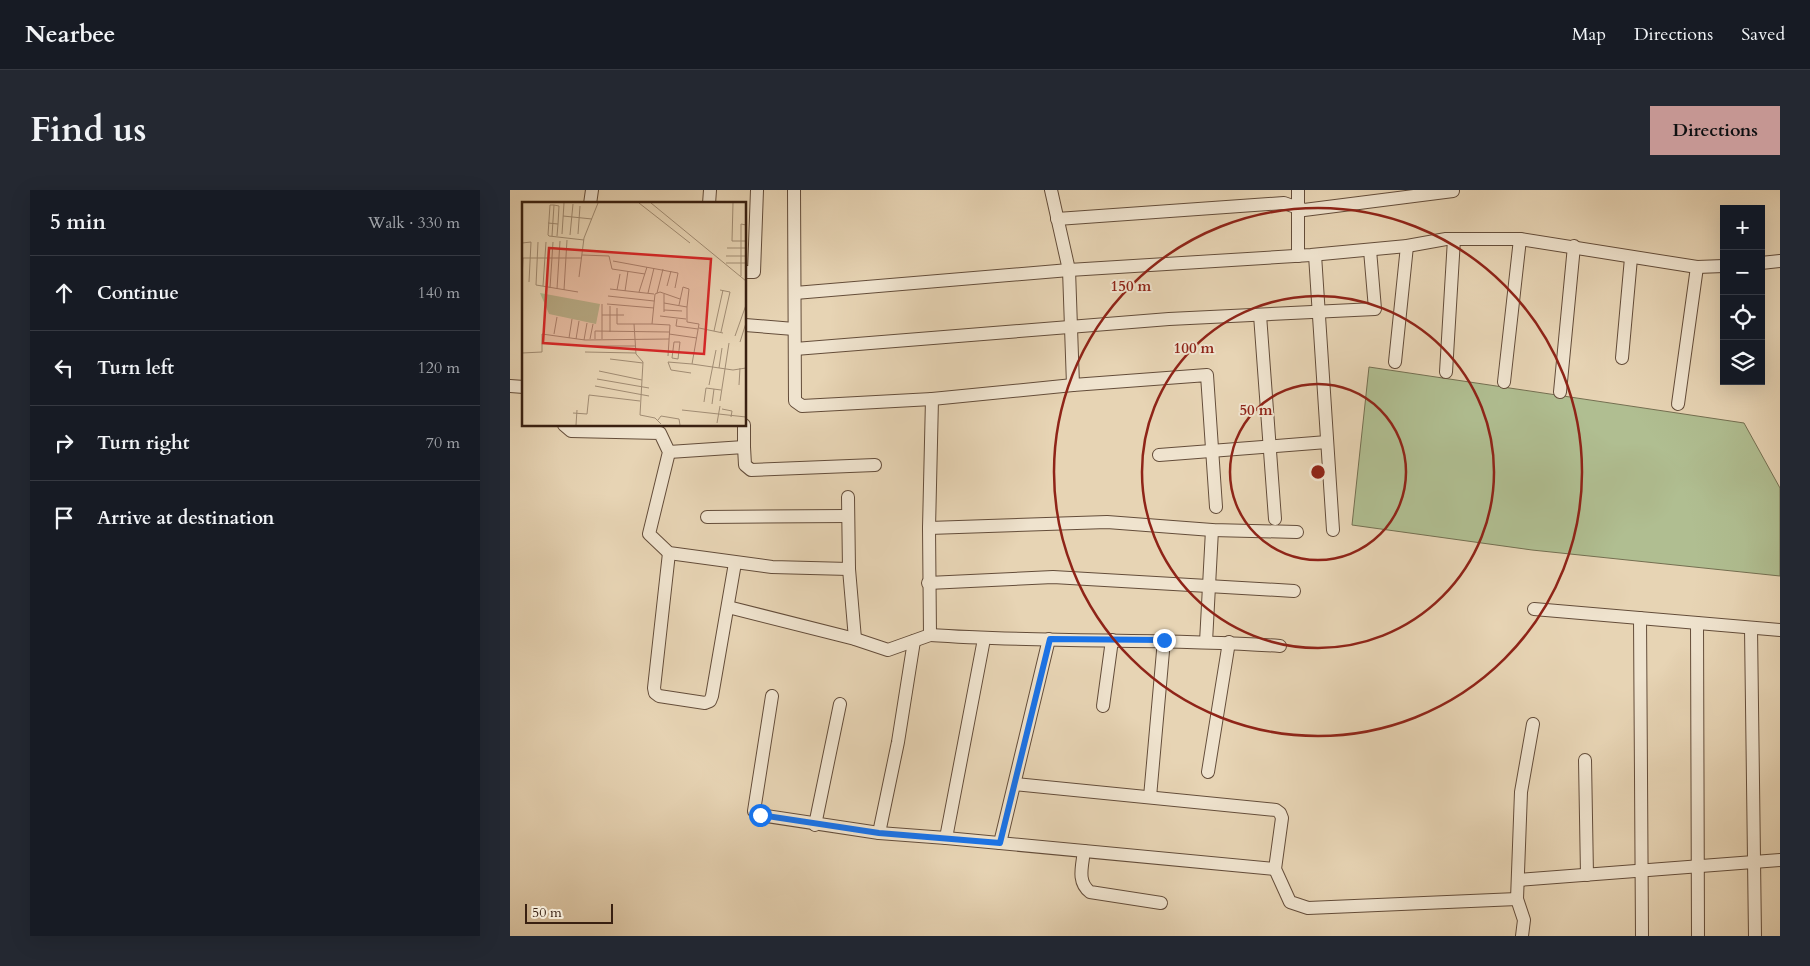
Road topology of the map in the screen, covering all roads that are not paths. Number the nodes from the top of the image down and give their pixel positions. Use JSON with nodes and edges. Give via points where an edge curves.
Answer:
{"nodes":[{"id":1,"x":757,"y":190,"type":"edge"},
{"id":2,"x":794,"y":190,"type":"edge"},
{"id":3,"x":1051,"y":190,"type":"edge"},
{"id":4,"x":1298,"y":190,"type":"edge"},
{"id":5,"x":1453,"y":191,"type":"edge"},
{"id":6,"x":1297,"y":208,"type":"junction"},
{"id":7,"x":1057,"y":219,"type":"junction"},
{"id":8,"x":1454,"y":239,"type":"junction"},
{"id":9,"x":1520,"y":239,"type":"junction"},
{"id":10,"x":1407,"y":246,"type":"junction"},
{"id":11,"x":1574,"y":246,"type":"junction"},
{"id":12,"x":1370,"y":250,"type":"junction"},
{"id":13,"x":1315,"y":255,"type":"junction"},
{"id":14,"x":1298,"y":256,"type":"junction"},
{"id":15,"x":1631,"y":258,"type":"junction"},
{"id":16,"x":1780,"y":261,"type":"edge"},
{"id":17,"x":1765,"y":263,"type":"edge"},
{"id":18,"x":1720,"y":266,"type":"edge"},
{"id":19,"x":1697,"y":268,"type":"junction"},
{"id":20,"x":1069,"y":270,"type":"junction"},
{"id":21,"x":746,"y":272,"type":"edge"},
{"id":22,"x":795,"y":293,"type":"junction"},
{"id":23,"x":1319,"y":312,"type":"junction"},
{"id":24,"x":1260,"y":315,"type":"junction"},
{"id":25,"x":746,"y":325,"type":"edge"},
{"id":26,"x":1072,"y":327,"type":"junction"},
{"id":27,"x":794,"y":329,"type":"junction"},
{"id":28,"x":795,"y":349,"type":"junction"},
{"id":29,"x":1622,"y":358,"type":"dead end"},
{"id":30,"x":1395,"y":362,"type":"dead end"},
{"id":31,"x":1446,"y":372,"type":"dead end"},
{"id":32,"x":1504,"y":382,"type":"dead end"},
{"id":33,"x":1073,"y":385,"type":"junction"},
{"id":34,"x":1560,"y":392,"type":"dead end"},
{"id":35,"x":932,"y":399,"type":"junction"},
{"id":36,"x":1678,"y":404,"type":"dead end"},
{"id":37,"x":565,"y":426,"type":"edge"},
{"id":38,"x":744,"y":426,"type":"edge"},
{"id":39,"x":1327,"y":442,"type":"junction"},
{"id":40,"x":1270,"y":446,"type":"junction"},
{"id":41,"x":744,"y":447,"type":"junction"},
{"id":42,"x":1212,"y":450,"type":"junction"},
{"id":43,"x":669,"y":452,"type":"junction"},
{"id":44,"x":1159,"y":454,"type":"dead end"},
{"id":45,"x":875,"y":465,"type":"dead end"},
{"id":46,"x":848,"y":496,"type":"dead end"},
{"id":47,"x":1216,"y":508,"type":"dead end"},
{"id":48,"x":848,"y":516,"type":"junction"},
{"id":49,"x":707,"y":517,"type":"dead end"},
{"id":50,"x":1275,"y":519,"type":"dead end"},
{"id":51,"x":929,"y":528,"type":"junction"},
{"id":52,"x":1212,"y":530,"type":"junction"},
{"id":53,"x":1333,"y":530,"type":"dead end"},
{"id":54,"x":1297,"y":532,"type":"dead end"},
{"id":55,"x":670,"y":553,"type":"junction"},
{"id":56,"x":735,"y":563,"type":"junction"},
{"id":57,"x":849,"y":569,"type":"junction"},
{"id":58,"x":928,"y":583,"type":"junction"},
{"id":59,"x":1210,"y":585,"type":"junction"},
{"id":60,"x":1294,"y":591,"type":"dead end"},
{"id":61,"x":728,"y":607,"type":"junction"},
{"id":62,"x":1534,"y":609,"type":"dead end"},
{"id":63,"x":1640,"y":618,"type":"junction"},
{"id":64,"x":1697,"y":623,"type":"junction"},
{"id":65,"x":1751,"y":628,"type":"junction"},
{"id":66,"x":1780,"y":630,"type":"edge"},
{"id":67,"x":930,"y":635,"type":"junction"},
{"id":68,"x":984,"y":639,"type":"junction"},
{"id":69,"x":1050,"y":639,"type":"junction"},
{"id":70,"x":855,"y":640,"type":"junction"},
{"id":71,"x":1112,"y":640,"type":"junction"},
{"id":72,"x":1164,"y":640,"type":"junction"},
{"id":73,"x":914,"y":641,"type":"junction"},
{"id":74,"x":1206,"y":642,"type":"junction"},
{"id":75,"x":1229,"y":642,"type":"junction"},
{"id":76,"x":1280,"y":646,"type":"dead end"},
{"id":77,"x":772,"y":696,"type":"dead end"},
{"id":78,"x":840,"y":704,"type":"dead end"},
{"id":79,"x":1103,"y":706,"type":"dead end"},
{"id":80,"x":1532,"y":724,"type":"dead end"},
{"id":81,"x":1585,"y":760,"type":"dead end"},
{"id":82,"x":1208,"y":772,"type":"dead end"},
{"id":83,"x":1015,"y":784,"type":"junction"},
{"id":84,"x":1150,"y":796,"type":"junction"},
{"id":85,"x":815,"y":825,"type":"junction"},
{"id":86,"x":879,"y":833,"type":"junction"},
{"id":87,"x":946,"y":838,"type":"junction"},
{"id":88,"x":1000,"y":843,"type":"junction"},
{"id":89,"x":1084,"y":851,"type":"junction"},
{"id":90,"x":1780,"y":860,"type":"edge"},
{"id":91,"x":1753,"y":862,"type":"junction"},
{"id":92,"x":1697,"y":866,"type":"junction"},
{"id":93,"x":1275,"y":869,"type":"junction"},
{"id":94,"x":1642,"y":870,"type":"junction"},
{"id":95,"x":1587,"y":874,"type":"junction"},
{"id":96,"x":1518,"y":880,"type":"junction"},
{"id":97,"x":1517,"y":899,"type":"junction"},
{"id":98,"x":1161,"y":903,"type":"dead end"},
{"id":99,"x":1522,"y":936,"type":"edge"},
{"id":100,"x":1642,"y":936,"type":"edge"},
{"id":101,"x":1698,"y":936,"type":"edge"},
{"id":102,"x":1755,"y":936,"type":"edge"}],
"edges":[{"from":1,"to":21,"type":"street","via":[[754,272]]},
{"from":2,"to":22,"type":"street"},
{"from":3,"to":7,"type":"street"},
{"from":4,"to":6,"type":"street"},
{"from":5,"to":6,"type":"street","via":[[1304,210]]},
{"from":6,"to":7,"type":"street","via":[[1284,203]]},
{"from":6,"to":14,"type":"street"},
{"from":7,"to":20,"type":"street"},
{"from":8,"to":9,"type":"street"},
{"from":8,"to":10,"type":"street"},
{"from":8,"to":31,"type":"street"},
{"from":9,"to":11,"type":"street"},
{"from":9,"to":32,"type":"street"},
{"from":10,"to":12,"type":"street"},
{"from":10,"to":30,"type":"street"},
{"from":11,"to":15,"type":"street"},
{"from":11,"to":34,"type":"street"},
{"from":12,"to":13,"type":"street"},
{"from":12,"to":23,"type":"street","via":[[1375,309]]},
{"from":13,"to":14,"type":"street"},
{"from":13,"to":23,"type":"street"},
{"from":14,"to":20,"type":"street"},
{"from":15,"to":19,"type":"street"},
{"from":15,"to":29,"type":"street"},
{"from":16,"to":17,"type":"street"},
{"from":18,"to":19,"type":"street"},
{"from":19,"to":36,"type":"street"},
{"from":20,"to":22,"type":"street"},
{"from":20,"to":26,"type":"street"},
{"from":22,"to":27,"type":"street"},
{"from":23,"to":24,"type":"street"},
{"from":23,"to":39,"type":"street"},
{"from":24,"to":26,"type":"street"},
{"from":24,"to":40,"type":"street"},
{"from":25,"to":27,"type":"street"},
{"from":26,"to":28,"type":"street"},
{"from":26,"to":33,"type":"street"},
{"from":27,"to":28,"type":"street"},
{"from":28,"to":35,"type":"street","via":[[795,401],[802,406]]},
{"from":33,"to":35,"type":"street"},
{"from":33,"to":42,"type":"street","via":[[1207,375]]},
{"from":35,"to":51,"type":"street"},
{"from":37,"to":43,"type":"street","via":[[571,431],[660,433]]},
{"from":38,"to":41,"type":"street"},
{"from":39,"to":40,"type":"street"},
{"from":39,"to":53,"type":"street"},
{"from":40,"to":42,"type":"street"},
{"from":40,"to":50,"type":"street"},
{"from":41,"to":43,"type":"street"},
{"from":41,"to":45,"type":"street","via":[[745,465],[751,470]]},
{"from":42,"to":44,"type":"street"},
{"from":42,"to":47,"type":"street"},
{"from":43,"to":55,"type":"street","via":[[649,534]]},
{"from":46,"to":48,"type":"street"},
{"from":48,"to":49,"type":"street"},
{"from":48,"to":57,"type":"street"},
{"from":51,"to":52,"type":"street","via":[[1107,522]]},
{"from":51,"to":58,"type":"street"},
{"from":52,"to":54,"type":"street"},
{"from":52,"to":59,"type":"street"},
{"from":55,"to":56,"type":"street"},
{"from":55,"to":61,"type":"street","via":[[655,693],[705,703],[710,701]]},
{"from":56,"to":57,"type":"street"},
{"from":56,"to":61,"type":"street"},
{"from":57,"to":70,"type":"street"},
{"from":58,"to":59,"type":"street","via":[[1053,578]]},
{"from":58,"to":67,"type":"street"},
{"from":59,"to":60,"type":"street"},
{"from":59,"to":74,"type":"street"},
{"from":61,"to":70,"type":"street"},
{"from":62,"to":63,"type":"street"},
{"from":63,"to":64,"type":"street"},
{"from":63,"to":94,"type":"street"},
{"from":64,"to":65,"type":"street"},
{"from":64,"to":92,"type":"street"},
{"from":65,"to":66,"type":"street"},
{"from":65,"to":91,"type":"street"},
{"from":67,"to":68,"type":"street"},
{"from":67,"to":73,"type":"street"},
{"from":68,"to":69,"type":"street"},
{"from":68,"to":87,"type":"street"},
{"from":69,"to":71,"type":"street"},
{"from":69,"to":83,"type":"street"},
{"from":70,"to":73,"type":"street","via":[[888,650]]},
{"from":71,"to":72,"type":"street"},
{"from":71,"to":79,"type":"street"},
{"from":72,"to":74,"type":"street"},
{"from":72,"to":84,"type":"street"},
{"from":73,"to":86,"type":"street"},
{"from":74,"to":75,"type":"street"},
{"from":75,"to":76,"type":"street"},
{"from":75,"to":82,"type":"street"},
{"from":77,"to":85,"type":"street","via":[[754,811],[760,815]]},
{"from":78,"to":85,"type":"street"},
{"from":80,"to":96,"type":"street","via":[[1521,792]]},
{"from":81,"to":95,"type":"street"},
{"from":83,"to":84,"type":"street"},
{"from":83,"to":88,"type":"street"},
{"from":84,"to":93,"type":"street","via":[[1276,810],[1282,818]]},
{"from":85,"to":86,"type":"street"},
{"from":86,"to":87,"type":"street"},
{"from":87,"to":88,"type":"street"},
{"from":88,"to":89,"type":"street"},
{"from":89,"to":93,"type":"street"},
{"from":89,"to":98,"type":"street","via":[[1081,880],[1090,892]]},
{"from":90,"to":91,"type":"street"},
{"from":91,"to":92,"type":"street"},
{"from":91,"to":102,"type":"street"},
{"from":92,"to":94,"type":"street"},
{"from":92,"to":101,"type":"street"},
{"from":93,"to":97,"type":"street","via":[[1290,902],[1308,908]]},
{"from":94,"to":95,"type":"street"},
{"from":94,"to":100,"type":"street"},
{"from":95,"to":96,"type":"street"},
{"from":96,"to":97,"type":"street"},
{"from":97,"to":99,"type":"street","via":[[1524,920]]}]}
